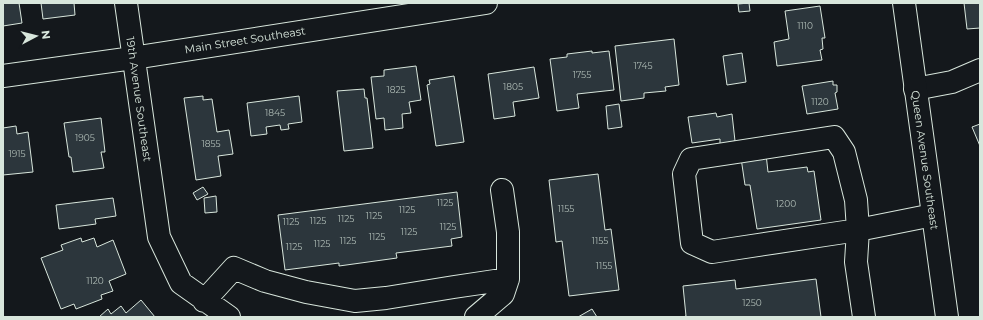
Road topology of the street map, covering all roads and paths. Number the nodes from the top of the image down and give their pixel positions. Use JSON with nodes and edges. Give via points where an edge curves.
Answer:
{"nodes":[{"id":1,"x":126,"y":3,"type":"edge"},
{"id":2,"x":486,"y":3,"type":"edge"},
{"id":3,"x":904,"y":3,"type":"edge"},
{"id":4,"x":133,"y":58,"type":"junction"},
{"id":5,"x":980,"y":70,"type":"edge"},
{"id":6,"x":3,"y":76,"type":"edge"},
{"id":7,"x":915,"y":89,"type":"junction"},
{"id":8,"x":502,"y":190,"type":"dead end"},
{"id":9,"x":933,"y":215,"type":"junction"},
{"id":10,"x":858,"y":230,"type":"junction"},
{"id":11,"x":508,"y":279,"type":"junction"},
{"id":12,"x":204,"y":301,"type":"junction"},
{"id":13,"x":229,"y":317,"type":"edge"},
{"id":14,"x":476,"y":317,"type":"edge"},
{"id":15,"x":864,"y":317,"type":"edge"},
{"id":16,"x":947,"y":317,"type":"edge"}],
"edges":[{"from":1,"to":4,"type":"street","name":"19th Avenue Southeast"},
{"from":2,"to":4,"type":"street","name":"Main Street Southeast"},
{"from":3,"to":7,"type":"street","name":"Queen Avenue Southeast"},
{"from":4,"to":6,"type":"street","name":"Main Street Southeast"},
{"from":4,"to":12,"type":"street","name":"19th Avenue Southeast","via":[[160,237],[181,283]]},
{"from":5,"to":7,"type":"street","via":[[952,82]]},
{"from":7,"to":9,"type":"street","name":"Queen Avenue Southeast"},
{"from":8,"to":11,"type":"street","via":[[508,232]]},
{"from":9,"to":10,"type":"street"},
{"from":9,"to":16,"type":"street","name":"Queen Avenue Southeast"},
{"from":10,"to":10,"type":"street","via":[[856,200],[844,152],[834,137],[692,159],[684,174],[692,243],[712,252]]},
{"from":10,"to":15,"type":"street","via":[[856,262]]},
{"from":11,"to":12,"type":"street","via":[[355,301],[265,281],[234,268]]},
{"from":11,"to":14,"type":"street","via":[[503,294]]},
{"from":12,"to":13,"type":"street","name":"19th Avenue Southeast"}]}
